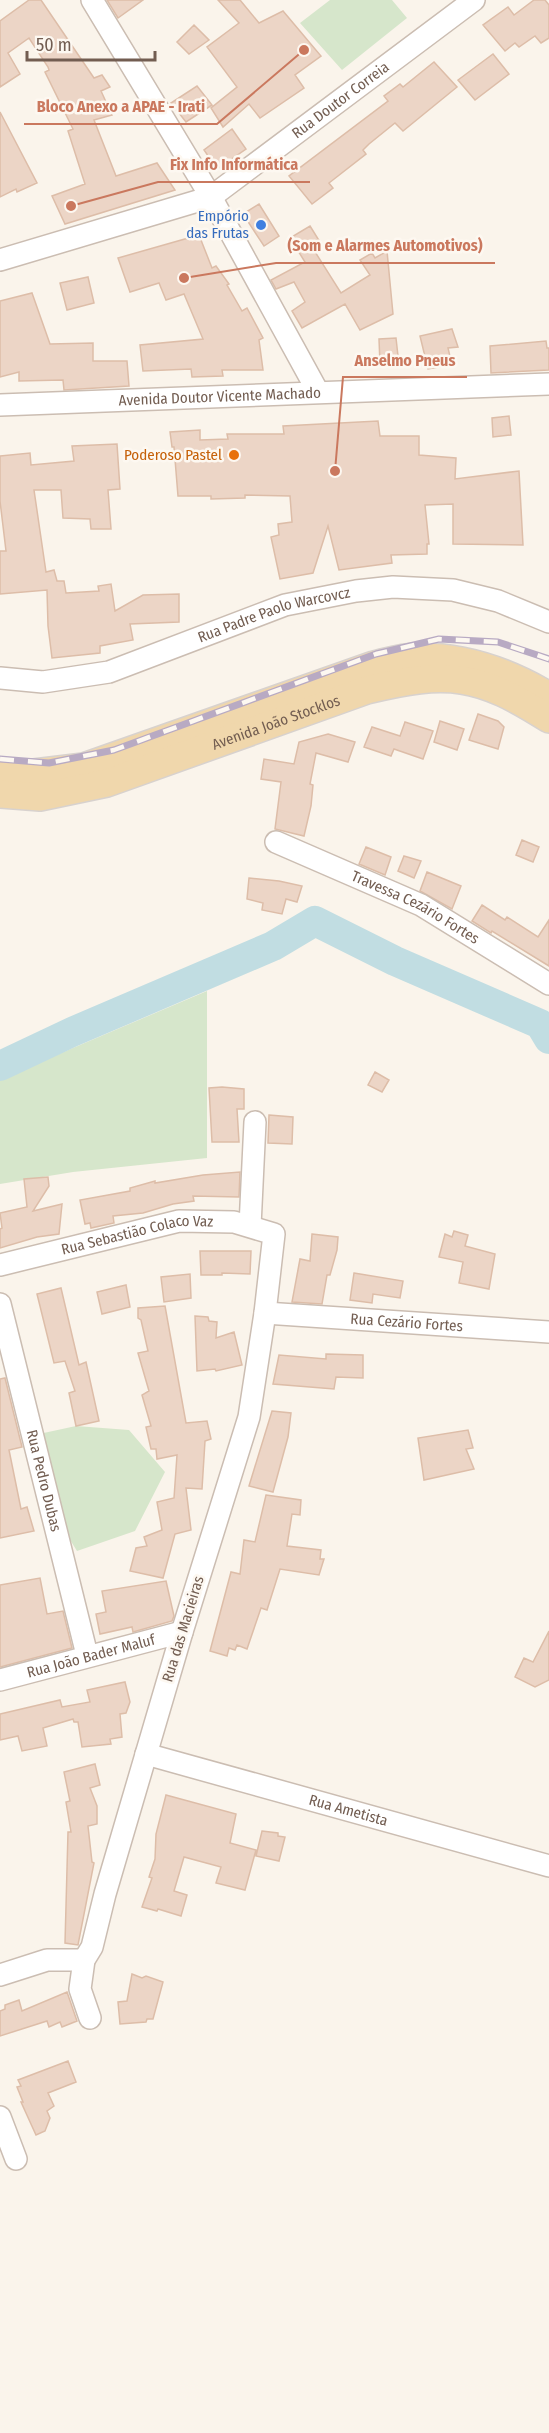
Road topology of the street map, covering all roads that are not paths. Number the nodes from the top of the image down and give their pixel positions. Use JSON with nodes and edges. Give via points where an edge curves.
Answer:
{"nodes":[{"id":1,"x":92,"y":0,"type":"edge"},
{"id":2,"x":474,"y":0,"type":"edge"},
{"id":3,"x":211,"y":197,"type":"junction"},
{"id":4,"x":0,"y":260,"type":"edge"},
{"id":5,"x":549,"y":384,"type":"edge"},
{"id":6,"x":318,"y":392,"type":"junction"},
{"id":7,"x":0,"y":405,"type":"edge"},
{"id":8,"x":549,"y":622,"type":"edge"},
{"id":9,"x":0,"y":678,"type":"edge"},
{"id":10,"x":549,"y":696,"type":"edge"},
{"id":11,"x":549,"y":719,"type":"edge"},
{"id":12,"x":0,"y":772,"type":"edge"},
{"id":13,"x":0,"y":794,"type":"edge"},
{"id":14,"x":276,"y":842,"type":"dead end"},
{"id":15,"x":549,"y":984,"type":"edge"},
{"id":16,"x":255,"y":1122,"type":"dead end"},
{"id":17,"x":250,"y":1226,"type":"junction"},
{"id":18,"x":274,"y":1234,"type":"joint"},
{"id":19,"x":0,"y":1265,"type":"edge"},
{"id":20,"x":0,"y":1305,"type":"edge"},
{"id":21,"x":265,"y":1313,"type":"junction"},
{"id":22,"x":549,"y":1332,"type":"edge"},
{"id":23,"x":182,"y":1632,"type":"junction"},
{"id":24,"x":87,"y":1655,"type":"junction"},
{"id":25,"x":0,"y":1680,"type":"edge"},
{"id":26,"x":147,"y":1754,"type":"junction"},
{"id":27,"x":549,"y":1866,"type":"edge"},
{"id":28,"x":84,"y":1960,"type":"junction"},
{"id":29,"x":0,"y":1975,"type":"edge"},
{"id":30,"x":90,"y":2018,"type":"dead end"},
{"id":31,"x":0,"y":2117,"type":"edge"},
{"id":32,"x":16,"y":2159,"type":"dead end"}],
"edges":[{"from":1,"to":3,"type":"street"},
{"from":2,"to":3,"type":"street","name":"Rua Doutor Correia"},
{"from":3,"to":4,"type":"street","name":"Rua Doutor Correia"},
{"from":3,"to":6,"type":"street"},
{"from":5,"to":6,"type":"street","name":"Avenida Doutor Vicente Machado"},
{"from":6,"to":7,"type":"street","name":"Avenida Doutor Vicente Machado"},
{"from":8,"to":9,"type":"street","name":"Rua Padre Paolo Warcovcz","via":[[498,601],[453,590],[393,587],[285,605],[109,672],[43,682]]},
{"from":10,"to":12,"type":"main road","name":"Avenida João Stocklos","via":[[494,669],[414,656],[374,665],[84,766],[46,772]]},
{"from":11,"to":13,"type":"main road","name":"Avenida João Stocklos","via":[[486,684],[449,678],[401,682],[367,690],[107,783],[40,797]]},
{"from":14,"to":15,"type":"street","name":"Travessa Cezário Fortes","via":[[422,905]]},
{"from":16,"to":17,"type":"street"},
{"from":17,"to":18,"type":"street","name":"Rua Sebastião Colaco Vaz"},
{"from":17,"to":19,"type":"street","name":"Rua Sebastião Colaco Vaz","via":[[234,1221],[179,1221]]},
{"from":18,"to":21,"type":"street","name":"Rua das Macieiras"},
{"from":20,"to":24,"type":"street","name":"Rua Pedro Dubas"},
{"from":21,"to":22,"type":"street","name":"Rua Cezário Fortes"},
{"from":21,"to":23,"type":"street","name":"Rua das Macieiras","via":[[249,1417]]},
{"from":23,"to":24,"type":"street","name":"Rua João Bader Maluf"},
{"from":23,"to":26,"type":"street","name":"Rua das Macieiras"},
{"from":24,"to":25,"type":"street","name":"Rua João Bader Maluf"},
{"from":26,"to":27,"type":"street","name":"Rua Ametista"},
{"from":26,"to":28,"type":"street","name":"Rua das Macieiras","via":[[92,1947]]},
{"from":28,"to":29,"type":"street","via":[[47,1960]]},
{"from":28,"to":30,"type":"street","name":"Rua das Macieiras","via":[[80,1989]]},
{"from":31,"to":32,"type":"street"}]}
